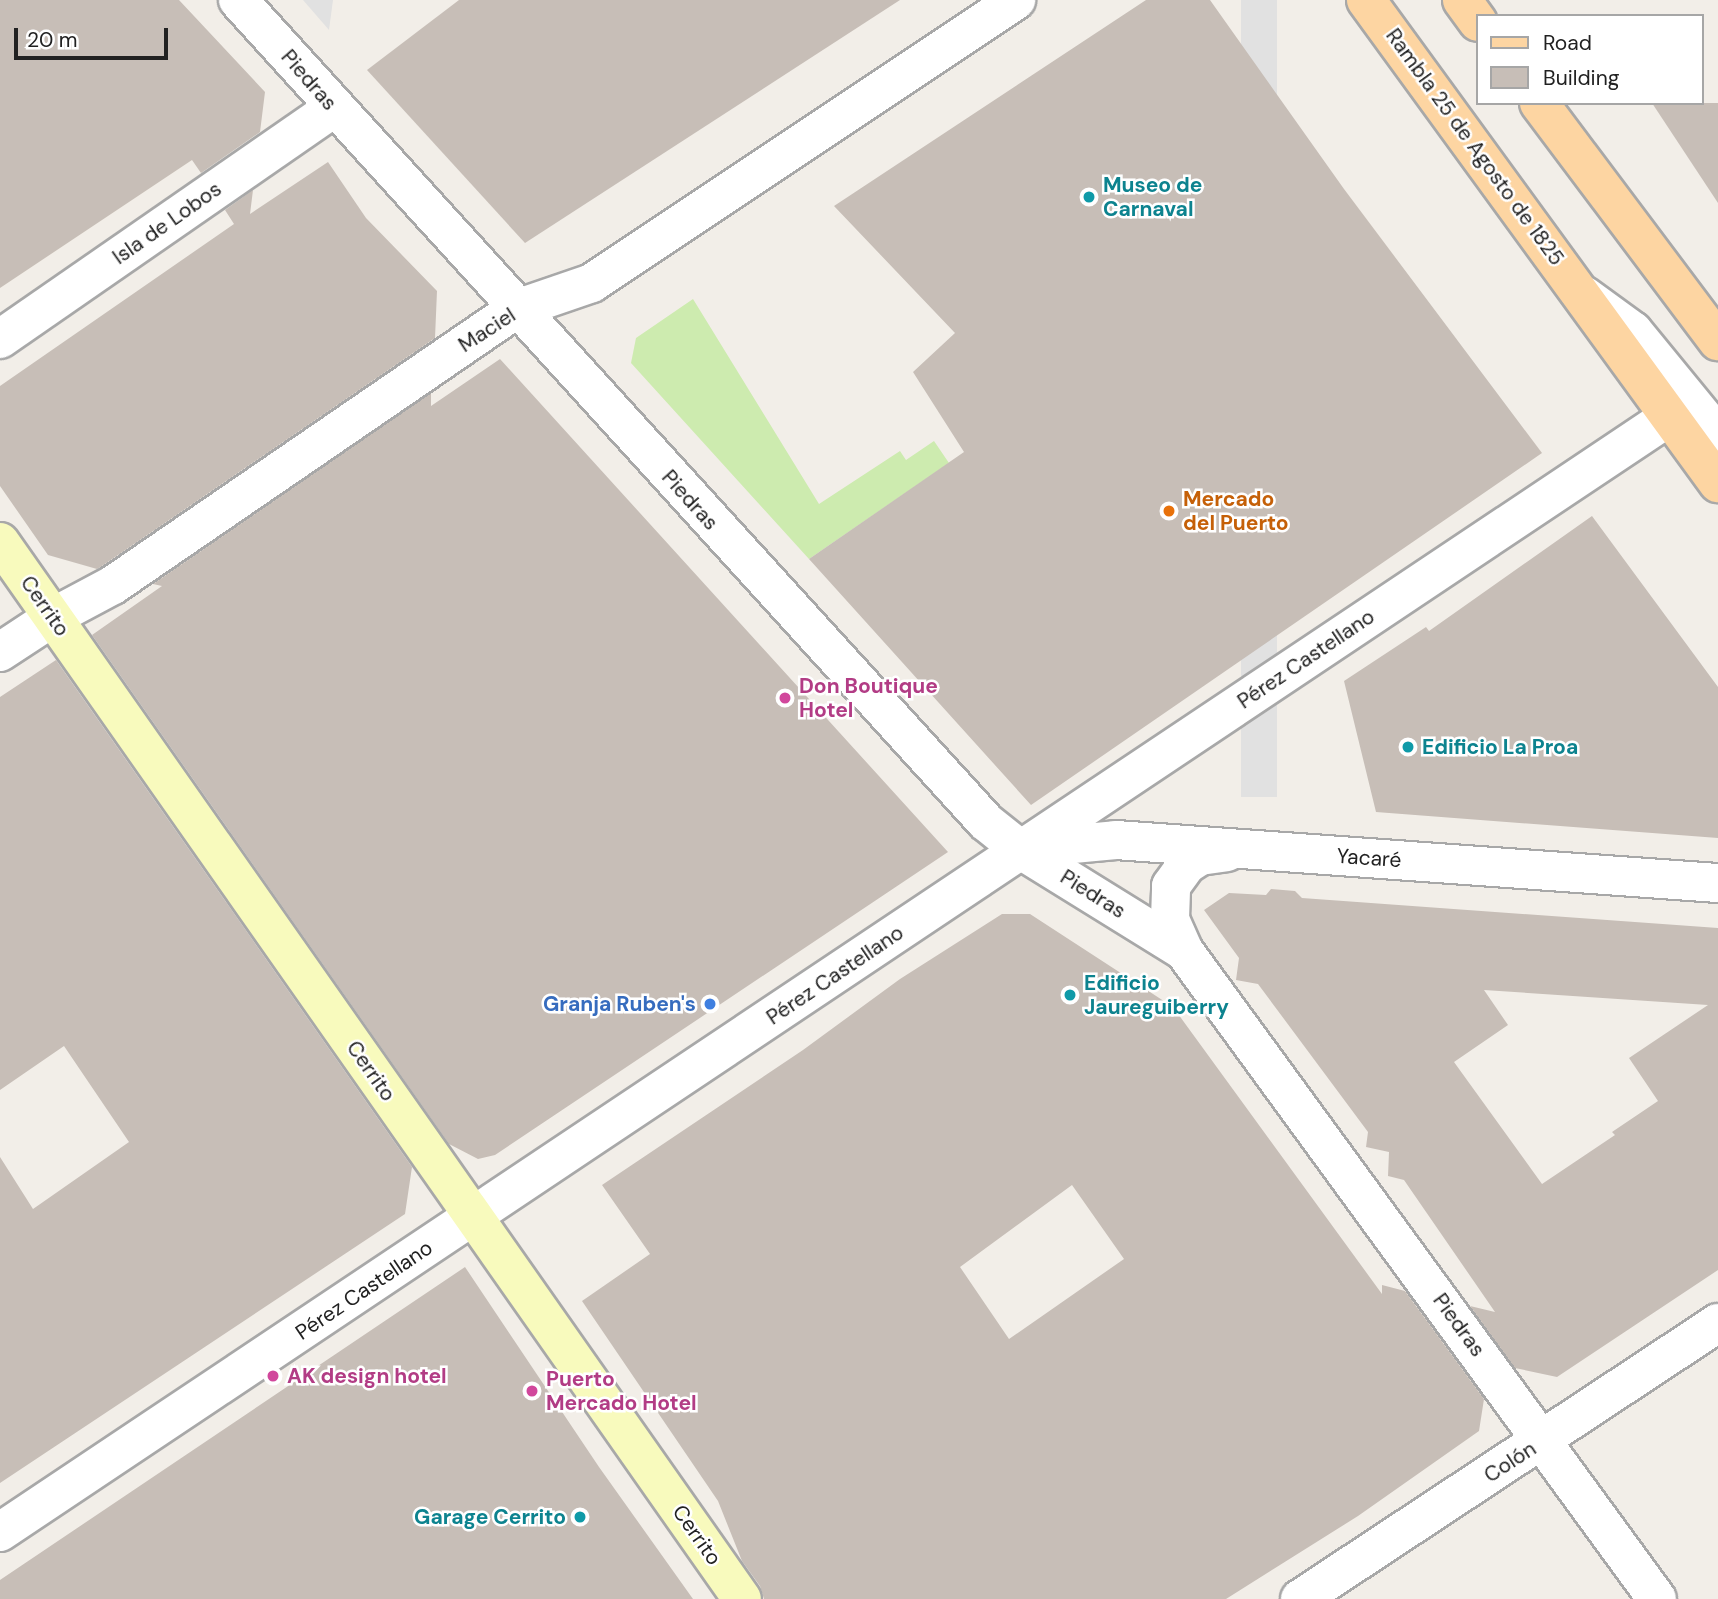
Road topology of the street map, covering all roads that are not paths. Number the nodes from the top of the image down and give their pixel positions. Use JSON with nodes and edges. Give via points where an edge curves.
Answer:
{"nodes":[{"id":1,"x":238,"y":0,"type":"edge"},
{"id":2,"x":1016,"y":0,"type":"edge"},
{"id":3,"x":1366,"y":0,"type":"edge"},
{"id":4,"x":1462,"y":0,"type":"edge"},
{"id":5,"x":1476,"y":19,"type":"edge"},
{"id":6,"x":1541,"y":105,"type":"edge"},
{"id":7,"x":333,"y":108,"type":"junction"},
{"id":8,"x":1584,"y":294,"type":"junction"},
{"id":9,"x":516,"y":309,"type":"junction"},
{"id":10,"x":0,"y":339,"type":"edge"},
{"id":11,"x":1718,"y":341,"type":"edge"},
{"id":12,"x":1670,"y":416,"type":"junction"},
{"id":13,"x":1718,"y":435,"type":"edge"},
{"id":14,"x":1718,"y":482,"type":"edge"},
{"id":15,"x":0,"y":542,"type":"edge"},
{"id":16,"x":53,"y":617,"type":"junction"},
{"id":17,"x":0,"y":652,"type":"edge"},
{"id":18,"x":1021,"y":850,"type":"junction"},
{"id":19,"x":1245,"y":850,"type":"junction"},
{"id":20,"x":1718,"y":883,"type":"edge"},
{"id":21,"x":1184,"y":951,"type":"junction"},
{"id":22,"x":473,"y":1217,"type":"junction"},
{"id":23,"x":1718,"y":1323,"type":"edge"},
{"id":24,"x":1543,"y":1440,"type":"junction"},
{"id":25,"x":0,"y":1532,"type":"edge"},
{"id":26,"x":742,"y":1599,"type":"edge"},
{"id":27,"x":1300,"y":1599,"type":"edge"},
{"id":28,"x":1657,"y":1599,"type":"edge"}],
"edges":[{"from":1,"to":7,"type":"street","name":"Piedras"},
{"from":2,"to":9,"type":"street","name":"Maciel","via":[[592,283]]},
{"from":3,"to":8,"type":"main road","name":"Rambla 25 de Agosto de 1825"},
{"from":4,"to":5,"type":"main road"},
{"from":6,"to":11,"type":"main road"},
{"from":7,"to":9,"type":"street","name":"Piedras"},
{"from":7,"to":10,"type":"street","name":"Isla de Lobos"},
{"from":8,"to":12,"type":"main road","name":"Rambla 25 de Agosto de 1825"},
{"from":8,"to":13,"type":"street","name":"Rambla 25 de Agosto de 1825","via":[[1633,331]]},
{"from":9,"to":16,"type":"street","name":"Maciel","via":[[113,585]]},
{"from":9,"to":18,"type":"street","name":"Piedras","via":[[986,822]]},
{"from":12,"to":14,"type":"main road","name":"Rambla 25 de Agosto de 1825"},
{"from":12,"to":18,"type":"street","name":"Pérez Castellano"},
{"from":15,"to":16,"type":"street","name":"Cerrito"},
{"from":16,"to":17,"type":"street","name":"Maciel"},
{"from":16,"to":22,"type":"street","name":"Cerrito"},
{"from":18,"to":19,"type":"street","name":"Yacaré","via":[[1116,840]]},
{"from":18,"to":21,"type":"street","name":"Piedras"},
{"from":18,"to":22,"type":"street","name":"Pérez Castellano"},
{"from":19,"to":20,"type":"street","name":"Yacaré"},
{"from":19,"to":21,"type":"street","name":"Piedras","via":[[1200,856],[1186,865],[1171,886],[1170,919]]},
{"from":21,"to":24,"type":"street","name":"Piedras"},
{"from":22,"to":25,"type":"street","name":"Pérez Castellano"},
{"from":22,"to":26,"type":"street","name":"Cerrito"},
{"from":23,"to":24,"type":"street","name":"Colón"},
{"from":24,"to":27,"type":"street","name":"Colón"},
{"from":24,"to":28,"type":"street","name":"Piedras"}]}
